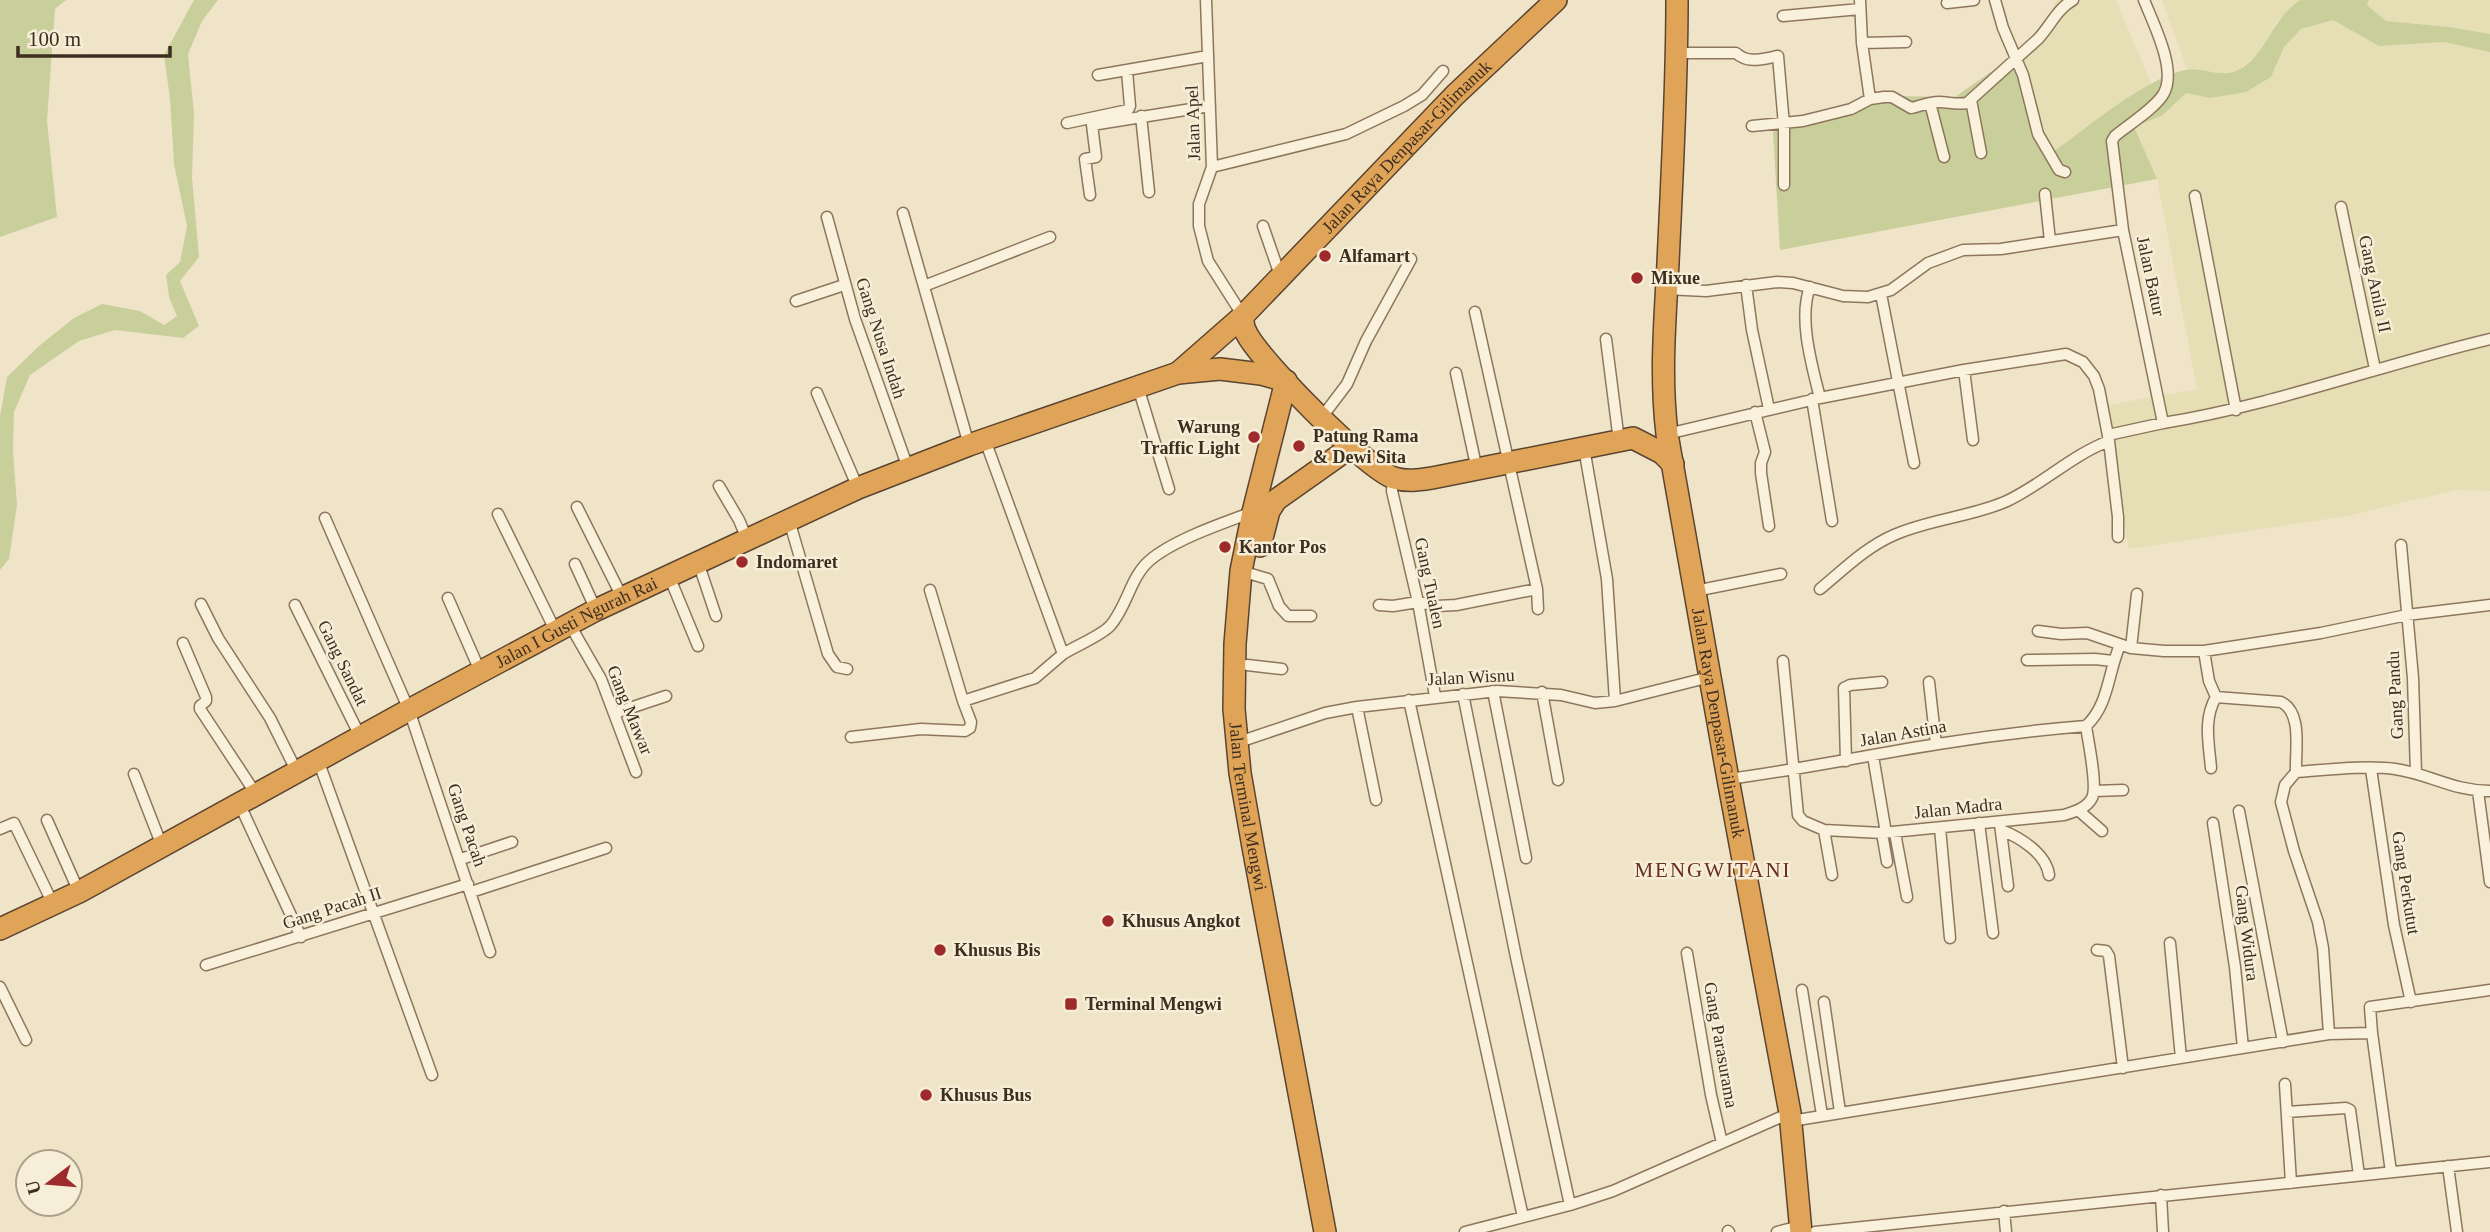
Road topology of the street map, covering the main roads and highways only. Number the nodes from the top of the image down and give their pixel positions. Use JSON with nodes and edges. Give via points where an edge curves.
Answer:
{"nodes":[{"id":1,"x":1556,"y":0,"type":"edge"},
{"id":2,"x":1676,"y":0,"type":"edge"},
{"id":3,"x":1243,"y":316,"type":"junction"},
{"id":4,"x":1178,"y":373,"type":"junction"},
{"id":5,"x":1286,"y":381,"type":"junction"},
{"id":6,"x":1662,"y":398,"type":"junction"},
{"id":7,"x":1626,"y":440,"type":"junction"},
{"id":8,"x":1351,"y":447,"type":"junction"},
{"id":9,"x":1673,"y":464,"type":"junction"},
{"id":10,"x":1248,"y":573,"type":"junction"},
{"id":11,"x":1243,"y":742,"type":"junction"},
{"id":12,"x":2,"y":924,"type":"edge"},
{"id":13,"x":1808,"y":1228,"type":"edge"},
{"id":14,"x":1325,"y":1232,"type":"edge"},
{"id":15,"x":1337,"y":1232,"type":"edge"}],
"edges":[{"from":1,"to":3,"type":"highway","name":"Jalan Raya Denpasar-Gilimanuk","via":[[1455,94]]},
{"from":2,"to":6,"type":"highway","name":"Jalan Raya Denpasar-Gilimanuk"},
{"from":3,"to":4,"type":"highway","name":"Jalan Raya Denpasar-Gilimanuk"},
{"from":3,"to":5,"type":"highway","via":[[1253,345]]},
{"from":4,"to":5,"type":"highway","via":[[1220,369]]},
{"from":4,"to":12,"type":"highway","name":"Jalan I Gusti Ngurah Rai","via":[[858,488],[622,597],[79,892]]},
{"from":5,"to":8,"type":"highway"},
{"from":5,"to":10,"type":"highway","name":"Jalan Terminal Mengwi","via":[[1253,512]]},
{"from":6,"to":7,"type":"highway","via":[[1650,419]]},
{"from":6,"to":9,"type":"highway","name":"Jalan Raya Denpasar-Gilimanuk"},
{"from":7,"to":8,"type":"highway","via":[[1579,445],[1510,464],[1414,481],[1393,477]]},
{"from":7,"to":9,"type":"highway","via":[[1662,453]]},
{"from":8,"to":10,"type":"highway","name":"Jalan Terminal Mengwi","via":[[1276,500]]},
{"from":9,"to":13,"type":"highway","name":"Jalan Raya Denpasar-Gilimanuk"},
{"from":10,"to":11,"type":"highway","name":"Jalan Terminal Mengwi"},
{"from":10,"to":11,"type":"highway","name":"Jalan Terminal Mengwi","via":[[1235,654],[1234,709]]},
{"from":11,"to":14,"type":"highway","name":"Jalan Terminal Mengwi","via":[[1264,906]]},
{"from":11,"to":15,"type":"highway","name":"Jalan Terminal Mengwi"}]}
